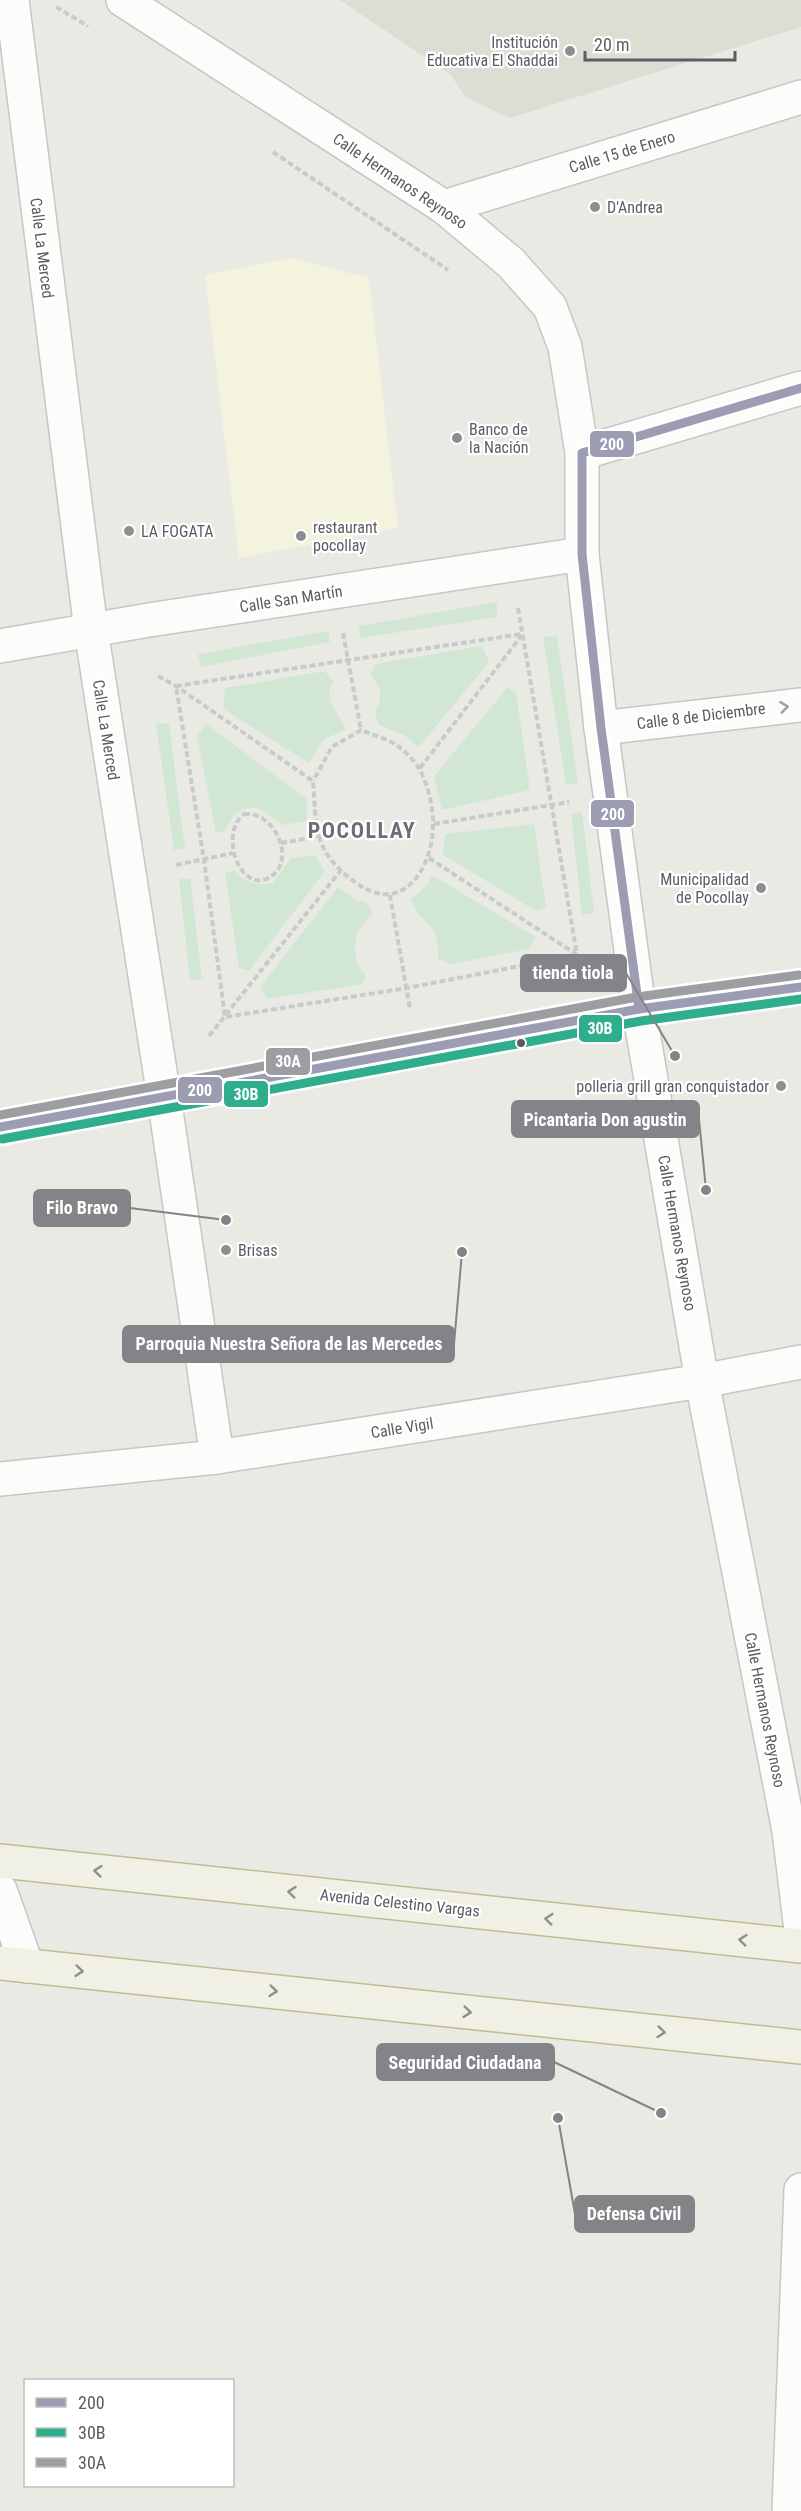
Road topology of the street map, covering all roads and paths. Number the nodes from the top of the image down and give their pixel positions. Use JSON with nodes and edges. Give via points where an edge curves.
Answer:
{"nodes":[{"id":1,"x":12,"y":0,"type":"edge"},
{"id":2,"x":123,"y":0,"type":"edge"},
{"id":3,"x":53,"y":5,"type":"dead end"},
{"id":4,"x":89,"y":27,"type":"dead end"},
{"id":5,"x":801,"y":97,"type":"edge"},
{"id":6,"x":266,"y":147,"type":"dead end"},
{"id":7,"x":444,"y":207,"type":"junction"},
{"id":8,"x":452,"y":273,"type":"dead end"},
{"id":9,"x":801,"y":388,"type":"edge"},
{"id":10,"x":582,"y":453,"type":"junction"},
{"id":11,"x":582,"y":554,"type":"junction"},
{"id":12,"x":517,"y":599,"type":"dead end"},
{"id":13,"x":343,"y":628,"type":"dead end"},
{"id":14,"x":91,"y":630,"type":"junction"},
{"id":15,"x":522,"y":634,"type":"junction"},
{"id":16,"x":0,"y":646,"type":"edge"},
{"id":17,"x":348,"y":660,"type":"junction"},
{"id":18,"x":158,"y":676,"type":"dead end"},
{"id":19,"x":176,"y":686,"type":"junction"},
{"id":20,"x":801,"y":705,"type":"edge"},
{"id":21,"x":601,"y":728,"type":"junction"},
{"id":22,"x":361,"y":730,"type":"junction"},
{"id":23,"x":420,"y":768,"type":"junction"},
{"id":24,"x":313,"y":781,"type":"junction"},
{"id":25,"x":572,"y":802,"type":"dead end"},
{"id":26,"x":552,"y":805,"type":"junction"},
{"id":27,"x":434,"y":824,"type":"junction"},
{"id":28,"x":321,"y":837,"type":"junction"},
{"id":29,"x":281,"y":843,"type":"junction"},
{"id":30,"x":233,"y":853,"type":"junction"},
{"id":31,"x":429,"y":858,"type":"junction"},
{"id":32,"x":204,"y":860,"type":"junction"},
{"id":33,"x":176,"y":865,"type":"dead end"},
{"id":34,"x":341,"y":870,"type":"junction"},
{"id":35,"x":390,"y":895,"type":"junction"},
{"id":36,"x":577,"y":955,"type":"junction"},
{"id":37,"x":596,"y":967,"type":"dead end"},
{"id":38,"x":801,"y":987,"type":"edge"},
{"id":39,"x":407,"y":988,"type":"junction"},
{"id":40,"x":639,"y":1009,"type":"junction"},
{"id":41,"x":410,"y":1012,"type":"dead end"},
{"id":42,"x":225,"y":1017,"type":"junction"},
{"id":43,"x":209,"y":1036,"type":"dead end"},
{"id":44,"x":164,"y":1097,"type":"junction"},
{"id":45,"x":0,"y":1127,"type":"edge"},
{"id":46,"x":801,"y":1362,"type":"edge"},
{"id":47,"x":702,"y":1381,"type":"junction"},
{"id":48,"x":217,"y":1458,"type":"junction"},
{"id":49,"x":0,"y":1479,"type":"edge"},
{"id":50,"x":0,"y":1861,"type":"edge"},
{"id":51,"x":0,"y":1890,"type":"edge"},
{"id":52,"x":801,"y":1930,"type":"edge"},
{"id":53,"x":801,"y":1946,"type":"edge"},
{"id":54,"x":14,"y":1964,"type":"edge"},
{"id":55,"x":801,"y":2047,"type":"edge"},
{"id":56,"x":801,"y":2190,"type":"edge"},
{"id":57,"x":789,"y":2511,"type":"edge"}],
"edges":[{"from":1,"to":14,"type":"street","name":"Calle La Merced"},
{"from":2,"to":7,"type":"street","name":"Calle Hermanos Reynoso"},
{"from":3,"to":4,"type":"path"},
{"from":5,"to":7,"type":"street","name":"Calle 15 de Enero"},
{"from":6,"to":8,"type":"path"},
{"from":7,"to":10,"type":"street","name":"Calle Hermanos Reynoso","via":[[511,263],[550,307],[565,347]]},
{"from":9,"to":10,"type":"street"},
{"from":10,"to":11,"type":"street","name":"Calle Hermanos Reynoso"},
{"from":11,"to":14,"type":"street","name":"Calle San Martín"},
{"from":11,"to":21,"type":"street","name":"Calle Hermanos Reynoso"},
{"from":12,"to":15,"type":"path"},
{"from":13,"to":17,"type":"path"},
{"from":14,"to":16,"type":"street","name":"Calle San Martín"},
{"from":14,"to":44,"type":"street","name":"Calle La Merced"},
{"from":15,"to":17,"type":"path"},
{"from":15,"to":23,"type":"path"},
{"from":15,"to":26,"type":"path"},
{"from":17,"to":19,"type":"path"},
{"from":17,"to":22,"type":"path"},
{"from":18,"to":19,"type":"path"},
{"from":19,"to":24,"type":"path"},
{"from":19,"to":32,"type":"path"},
{"from":21,"to":20,"type":"street","name":"Calle 8 de Diciembre","one_way":true},
{"from":21,"to":40,"type":"street","name":"Calle Hermanos Reynoso"},
{"from":22,"to":23,"type":"path","via":[[397,745]]},
{"from":22,"to":24,"type":"path","via":[[332,747]]},
{"from":23,"to":27,"type":"path"},
{"from":24,"to":28,"type":"path"},
{"from":25,"to":26,"type":"path"},
{"from":26,"to":27,"type":"path"},
{"from":26,"to":36,"type":"path"},
{"from":27,"to":31,"type":"path"},
{"from":28,"to":29,"type":"path"},
{"from":28,"to":34,"type":"path","via":[[324,849]]},
{"from":29,"to":30,"type":"path","via":[[278,867],[264,880],[254,880],[246,874]]},
{"from":29,"to":30,"type":"path","via":[[268,821],[244,814],[238,818],[231,837]]},
{"from":30,"to":32,"type":"path"},
{"from":31,"to":35,"type":"path","via":[[421,874],[404,890]]},
{"from":31,"to":36,"type":"path"},
{"from":32,"to":33,"type":"path"},
{"from":32,"to":42,"type":"path"},
{"from":34,"to":35,"type":"path","via":[[370,892]]},
{"from":34,"to":42,"type":"path"},
{"from":35,"to":39,"type":"path"},
{"from":36,"to":37,"type":"path"},
{"from":36,"to":39,"type":"path"},
{"from":38,"to":40,"type":"street"},
{"from":39,"to":41,"type":"path"},
{"from":39,"to":42,"type":"path"},
{"from":40,"to":44,"type":"street"},
{"from":40,"to":47,"type":"street","name":"Calle Hermanos Reynoso"},
{"from":42,"to":43,"type":"path"},
{"from":44,"to":45,"type":"street"},
{"from":44,"to":48,"type":"street","name":"Calle La Merced"},
{"from":46,"to":47,"type":"street","name":"Calle Vigil"},
{"from":47,"to":48,"type":"street","name":"Calle Vigil"},
{"from":47,"to":52,"type":"street","name":"Calle Hermanos Reynoso","via":[[789,1831]]},
{"from":48,"to":49,"type":"street","name":"Calle Vigil"},
{"from":53,"to":50,"type":"highway","name":"Avenida Celestino Vargas","one_way":true},
{"from":51,"to":54,"type":"street"},
{"from":54,"to":55,"type":"highway","one_way":true},
{"from":56,"to":57,"type":"street"}]}
